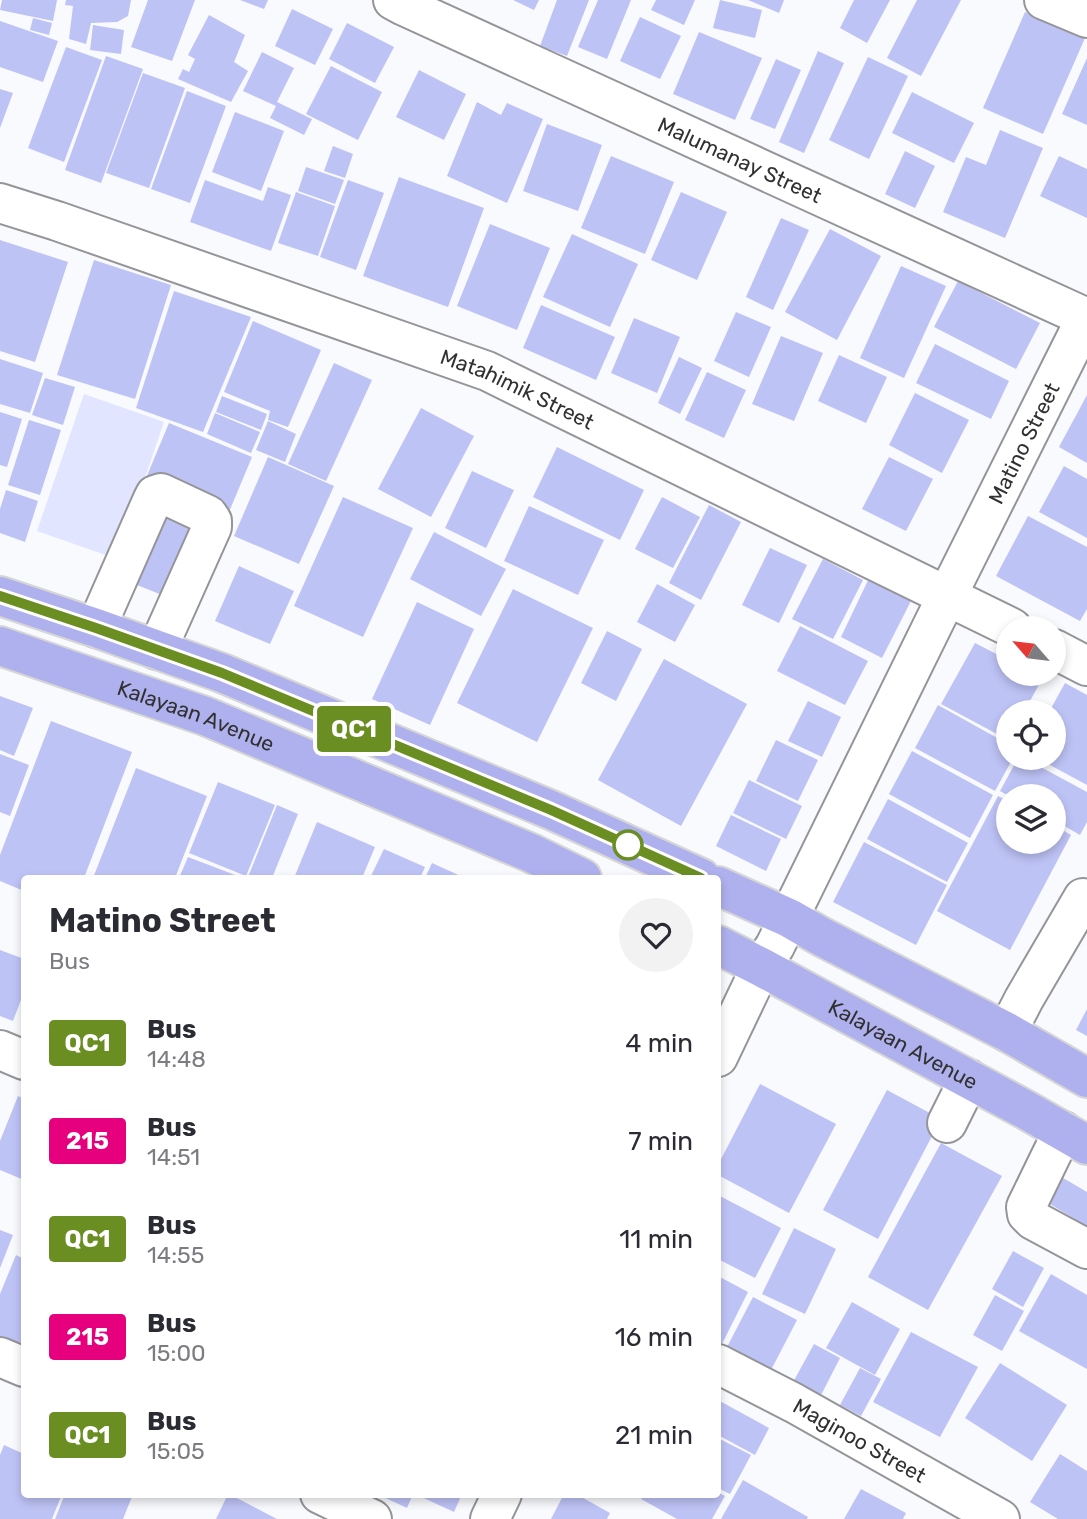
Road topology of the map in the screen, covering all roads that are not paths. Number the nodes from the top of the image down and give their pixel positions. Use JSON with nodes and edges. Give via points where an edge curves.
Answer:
{"nodes":[{"id":1,"x":393,"y":0,"type":"edge"},
{"id":2,"x":1044,"y":0,"type":"edge"},
{"id":3,"x":1087,"y":18,"type":"edge"},
{"id":4,"x":0,"y":203,"type":"edge"},
{"id":5,"x":1087,"y":318,"type":"edge"},
{"id":6,"x":0,"y":596,"type":"edge"},
{"id":7,"x":947,"y":596,"type":"junction"},
{"id":8,"x":996,"y":620,"type":"edge"},
{"id":9,"x":96,"y":628,"type":"junction"},
{"id":10,"x":0,"y":646,"type":"edge"},
{"id":11,"x":157,"y":650,"type":"junction"},
{"id":12,"x":1066,"y":655,"type":"edge"},
{"id":13,"x":1087,"y":666,"type":"edge"},
{"id":14,"x":576,"y":875,"type":"edge"},
{"id":15,"x":694,"y":875,"type":"edge"},
{"id":16,"x":721,"y":887,"type":"edge"},
{"id":17,"x":1083,"y":898,"type":"dead end"},
{"id":18,"x":789,"y":918,"type":"junction"},
{"id":19,"x":721,"y":947,"type":"edge"},
{"id":20,"x":761,"y":967,"type":"junction"},
{"id":21,"x":1007,"y":1032,"type":"junction"},
{"id":22,"x":0,"y":1050,"type":"edge"},
{"id":23,"x":721,"y":1050,"type":"edge"},
{"id":24,"x":21,"y":1059,"type":"edge"},
{"id":25,"x":1087,"y":1077,"type":"edge"},
{"id":26,"x":969,"y":1079,"type":"junction"},
{"id":27,"x":947,"y":1123,"type":"dead end"},
{"id":28,"x":1075,"y":1138,"type":"edge"},
{"id":29,"x":1087,"y":1249,"type":"edge"},
{"id":30,"x":0,"y":1357,"type":"edge"},
{"id":31,"x":21,"y":1366,"type":"edge"},
{"id":32,"x":721,"y":1366,"type":"edge"},
{"id":33,"x":328,"y":1498,"type":"edge"},
{"id":34,"x":500,"y":1498,"type":"edge"},
{"id":35,"x":372,"y":1519,"type":"edge"},
{"id":36,"x":490,"y":1519,"type":"edge"},
{"id":37,"x":1000,"y":1519,"type":"edge"}],
"edges":[{"from":1,"to":5,"type":"street","name":"Malumanay Street"},
{"from":2,"to":3,"type":"street"},
{"from":4,"to":7,"type":"street","name":"Matahimik Street","via":[[487,371]]},
{"from":5,"to":7,"type":"street","name":"Matino Street"},
{"from":6,"to":9,"type":"main road"},
{"from":7,"to":8,"type":"street","name":"Matahimik Street"},
{"from":7,"to":18,"type":"street","name":"Matino Street"},
{"from":9,"to":11,"type":"main road"},
{"from":9,"to":11,"type":"street","via":[[152,501],[161,493],[208,515],[212,527]]},
{"from":10,"to":14,"type":"main road","name":"Kalayaan Avenue","via":[[205,716]]},
{"from":11,"to":15,"type":"main road","via":[[538,805]]},
{"from":12,"to":13,"type":"street"},
{"from":16,"to":18,"type":"main road"},
{"from":17,"to":21,"type":"street"},
{"from":18,"to":20,"type":"street","name":"Matino Street"},
{"from":18,"to":21,"type":"main road"},
{"from":19,"to":20,"type":"main road","name":"Kalayaan Avenue"},
{"from":20,"to":23,"type":"street","name":"Matino Street"},
{"from":20,"to":26,"type":"main road","name":"Kalayaan Avenue"},
{"from":21,"to":25,"type":"main road"},
{"from":22,"to":24,"type":"street"},
{"from":26,"to":27,"type":"street"},
{"from":26,"to":28,"type":"main road","name":"Kalayaan Avenue"},
{"from":28,"to":29,"type":"street","via":[[1026,1207],[1033,1220]]},
{"from":30,"to":31,"type":"street"},
{"from":32,"to":37,"type":"street","name":"Maginoo Street"},
{"from":33,"to":35,"type":"street"},
{"from":34,"to":36,"type":"street"}]}
